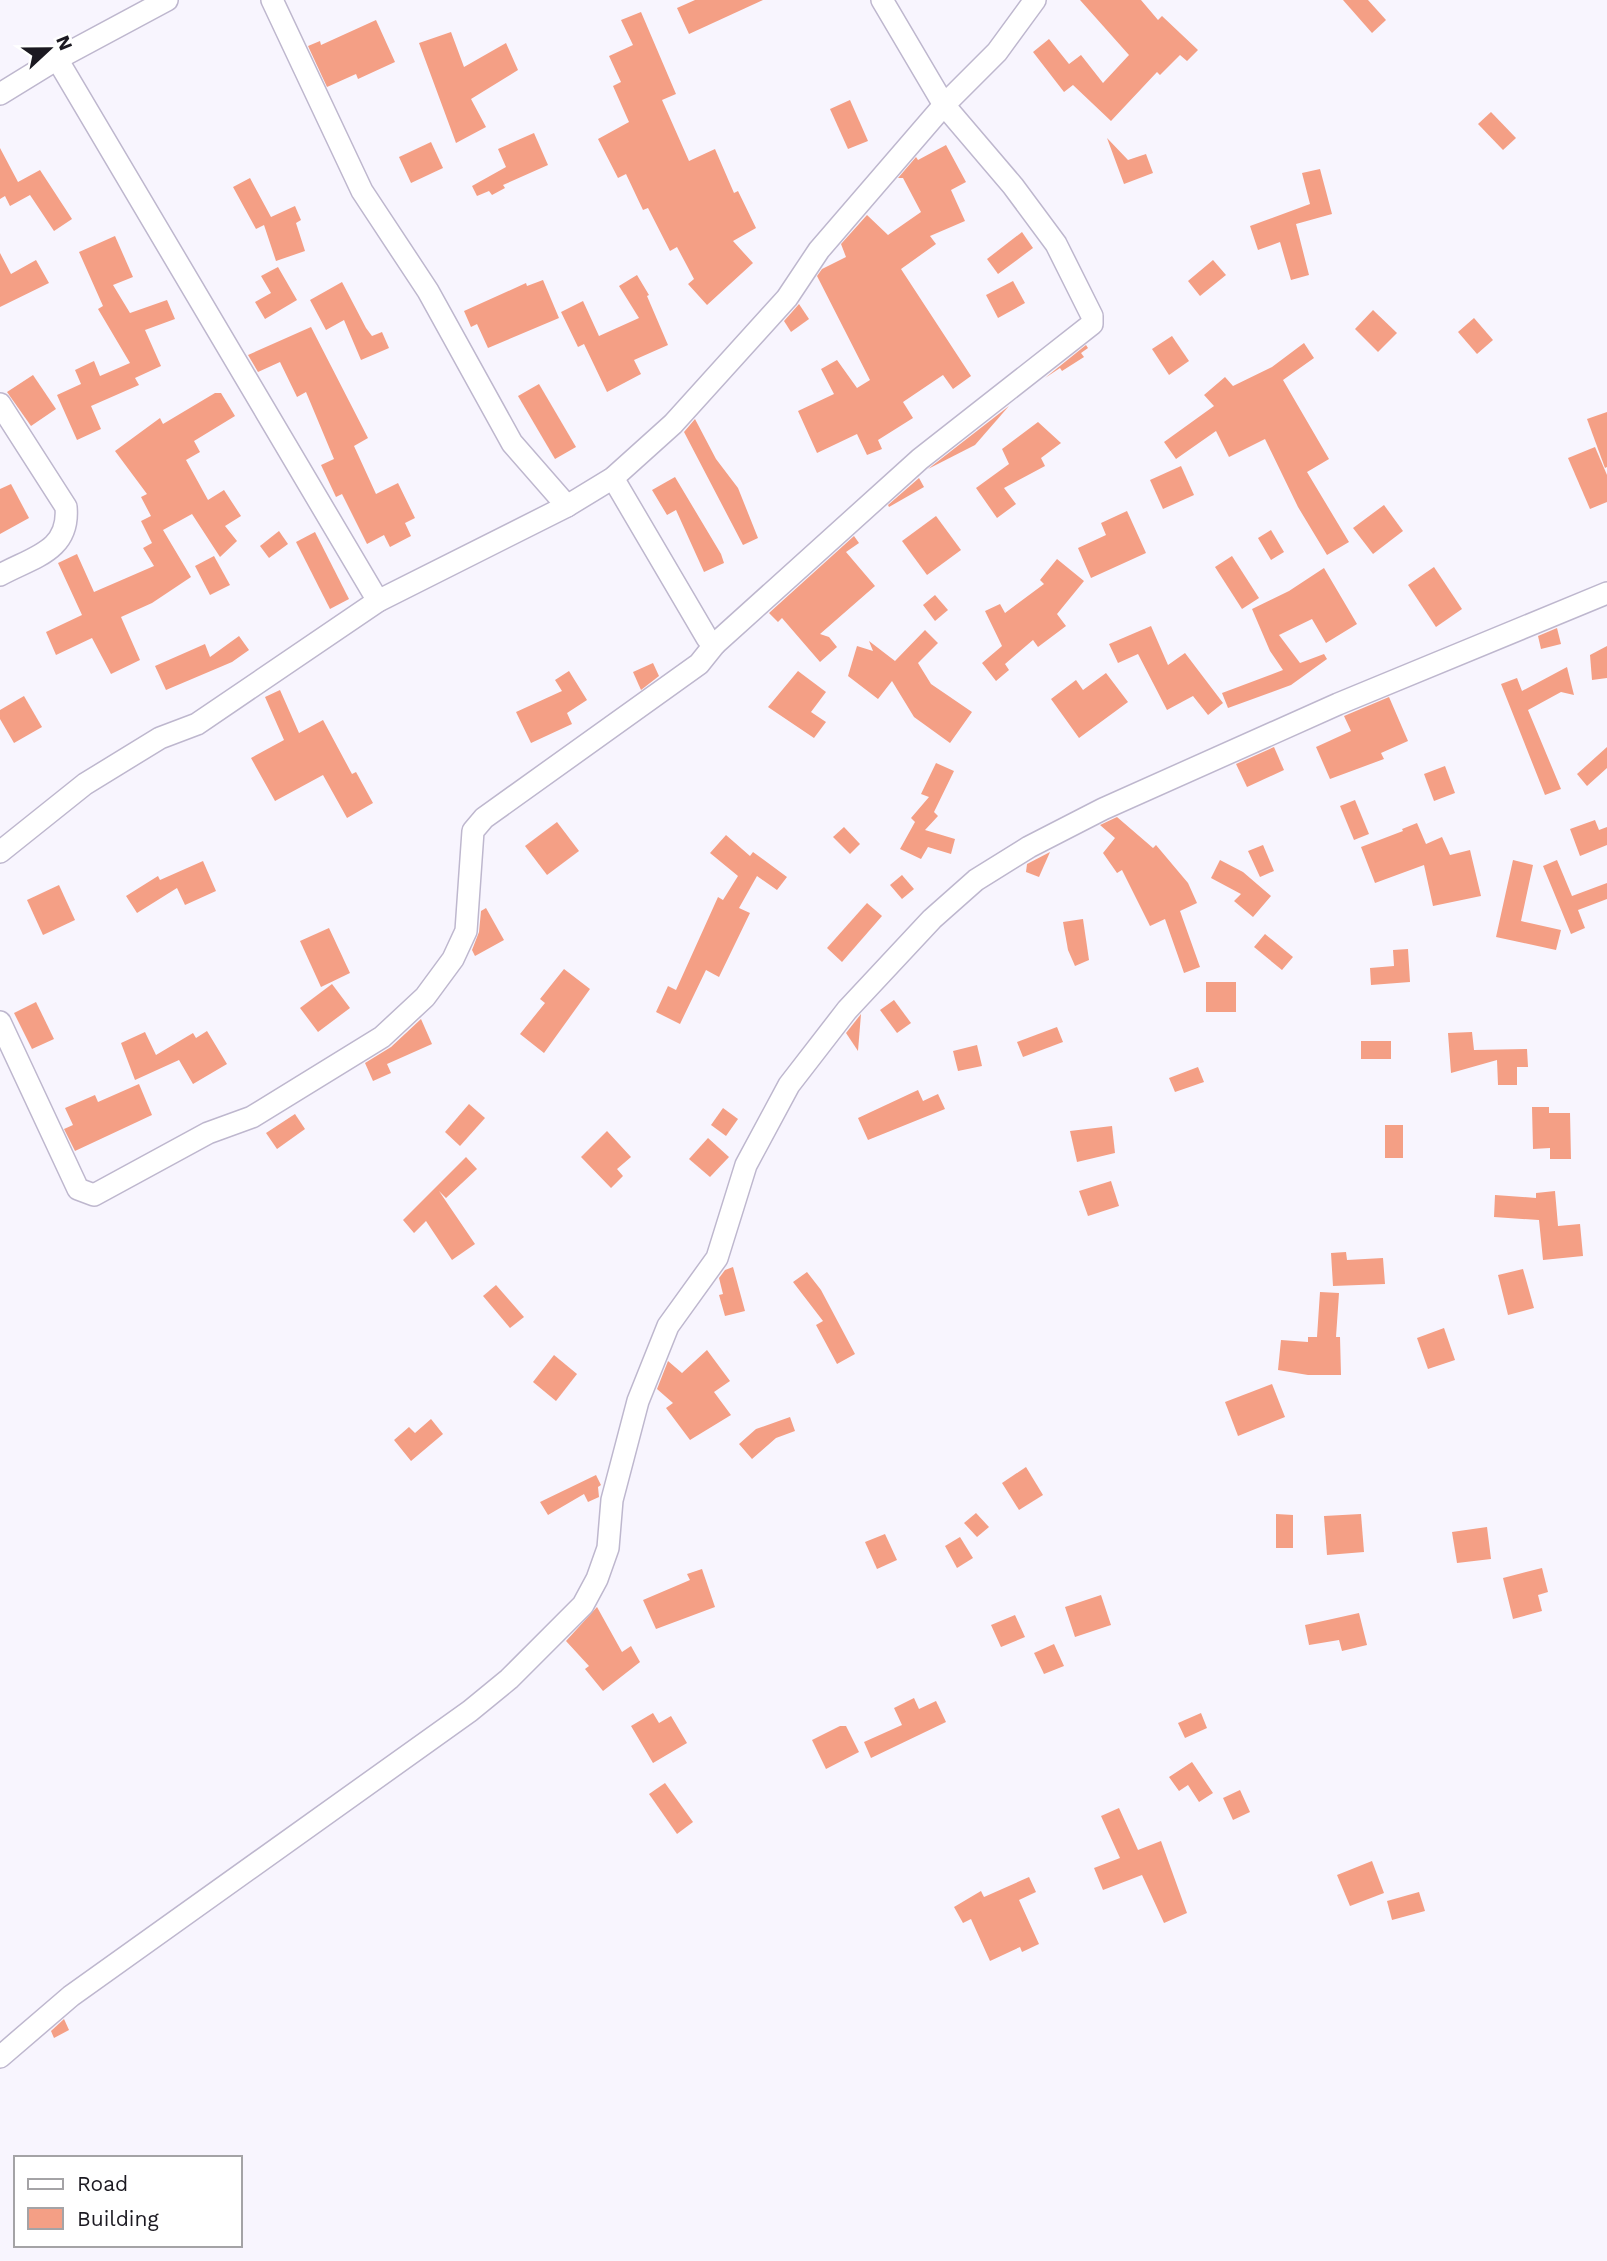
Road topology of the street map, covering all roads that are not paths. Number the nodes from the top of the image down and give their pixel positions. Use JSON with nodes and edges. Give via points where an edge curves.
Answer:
{"nodes":[{"id":1,"x":167,"y":0,"type":"edge"},
{"id":2,"x":272,"y":0,"type":"edge"},
{"id":3,"x":882,"y":0,"type":"edge"},
{"id":4,"x":1035,"y":0,"type":"edge"},
{"id":5,"x":57,"y":59,"type":"junction"},
{"id":6,"x":0,"y":94,"type":"edge"},
{"id":7,"x":944,"y":105,"type":"junction"},
{"id":8,"x":0,"y":404,"type":"edge"},
{"id":9,"x":613,"y":478,"type":"junction"},
{"id":10,"x":567,"y":506,"type":"junction"},
{"id":11,"x":0,"y":575,"type":"edge"},
{"id":12,"x":1607,"y":593,"type":"edge"},
{"id":13,"x":378,"y":601,"type":"junction"},
{"id":14,"x":715,"y":644,"type":"junction"},
{"id":15,"x":0,"y":852,"type":"edge"},
{"id":16,"x":0,"y":1022,"type":"edge"},
{"id":17,"x":0,"y":2057,"type":"edge"}],
"edges":[{"from":1,"to":5,"type":"street"},
{"from":2,"to":10,"type":"street","via":[[362,191],[428,291],[512,443]]},
{"from":3,"to":7,"type":"street"},
{"from":4,"to":7,"type":"street","via":[[997,52]]},
{"from":5,"to":6,"type":"street"},
{"from":5,"to":13,"type":"street"},
{"from":7,"to":9,"type":"street","via":[[819,250],[787,298],[673,424]]},
{"from":7,"to":14,"type":"street","via":[[1056,244],[1092,324],[920,459]]},
{"from":8,"to":11,"type":"street","via":[[66,507],[68,527],[55,545]]},
{"from":9,"to":10,"type":"street"},
{"from":9,"to":14,"type":"street","via":[[707,638]]},
{"from":10,"to":13,"type":"street"},
{"from":12,"to":17,"type":"street","via":[[1338,704],[1103,809],[976,880],[932,919],[847,1010],[789,1085],[746,1165],[717,1258],[668,1326],[638,1401],[612,1500],[608,1548],[583,1605],[470,1711],[71,1996]]},
{"from":13,"to":15,"type":"street","via":[[197,724],[160,738],[85,783]]},
{"from":14,"to":16,"type":"street","via":[[699,664],[484,818],[473,831],[466,931],[453,959],[425,998],[382,1037],[252,1117],[208,1133],[94,1195],[78,1189]]}]}
